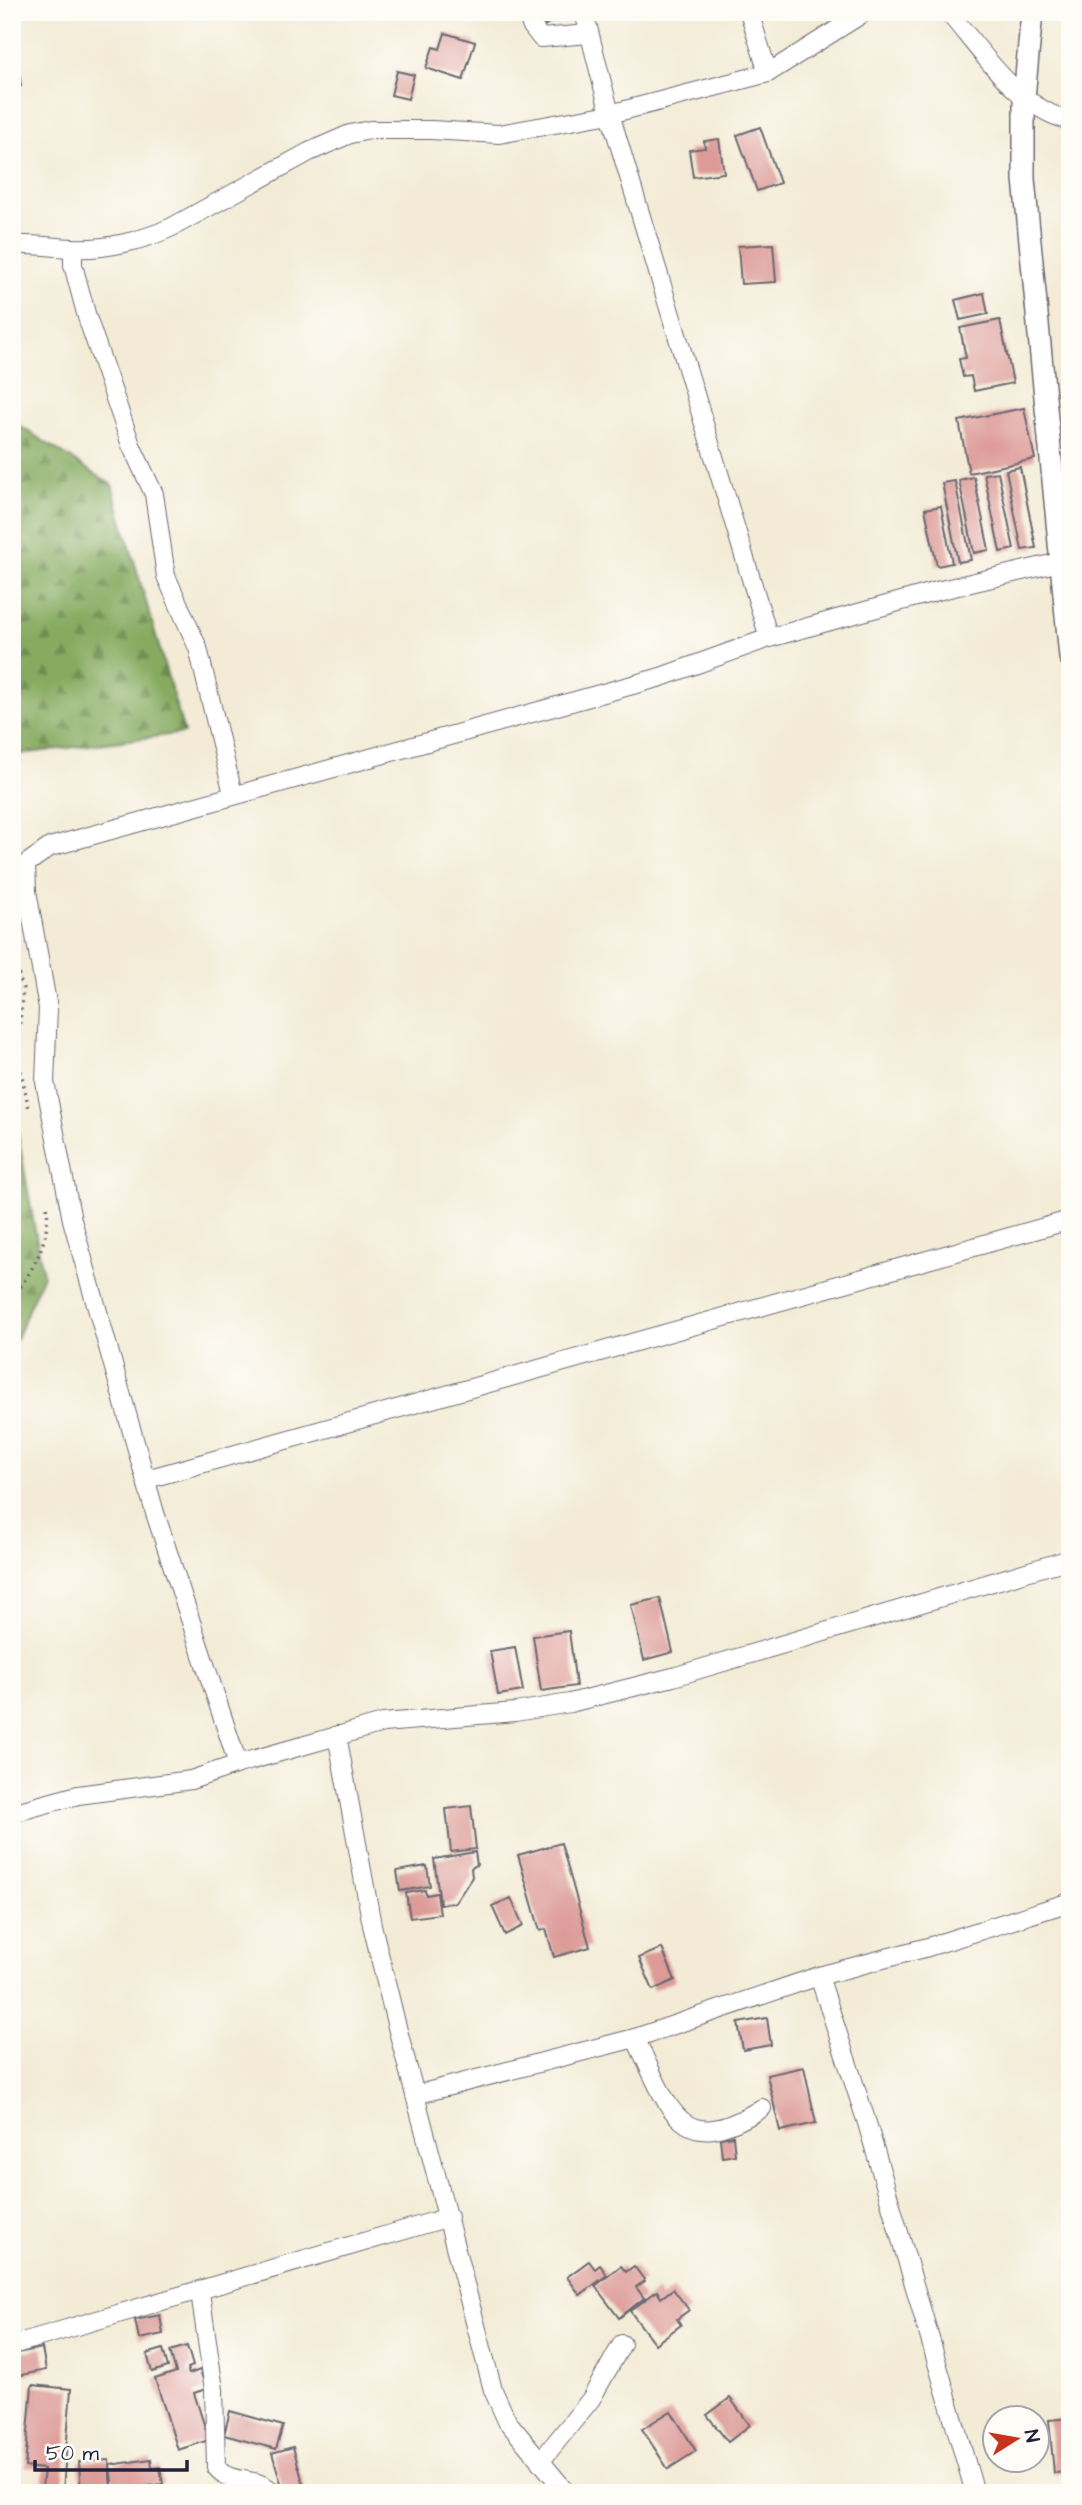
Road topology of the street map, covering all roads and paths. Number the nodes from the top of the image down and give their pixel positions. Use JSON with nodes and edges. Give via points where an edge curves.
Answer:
{"nodes":[{"id":1,"x":528,"y":12,"type":"edge"},
{"id":2,"x":584,"y":12,"type":"edge"},
{"id":3,"x":749,"y":12,"type":"edge"},
{"id":4,"x":865,"y":12,"type":"edge"},
{"id":5,"x":948,"y":12,"type":"edge"},
{"id":6,"x":1032,"y":12,"type":"edge"},
{"id":7,"x":589,"y":34,"type":"junction"},
{"id":8,"x":768,"y":73,"type":"junction"},
{"id":9,"x":1024,"y":98,"type":"junction"},
{"id":10,"x":610,"y":114,"type":"junction"},
{"id":11,"x":1064,"y":120,"type":"edge"},
{"id":12,"x":12,"y":245,"type":"edge"},
{"id":13,"x":73,"y":248,"type":"junction"},
{"id":14,"x":1060,"y":562,"type":"junction"},
{"id":15,"x":769,"y":638,"type":"junction"},
{"id":16,"x":1070,"y":657,"type":"edge"},
{"id":17,"x":233,"y":794,"type":"junction"},
{"id":18,"x":12,"y":954,"type":"edge"},
{"id":19,"x":31,"y":1117,"type":"dead end"},
{"id":20,"x":47,"y":1192,"type":"dead end"},
{"id":21,"x":1070,"y":1220,"type":"edge"},
{"id":22,"x":12,"y":1298,"type":"edge"},
{"id":23,"x":147,"y":1479,"type":"junction"},
{"id":24,"x":1070,"y":1559,"type":"edge"},
{"id":25,"x":337,"y":1735,"type":"junction"},
{"id":26,"x":237,"y":1763,"type":"junction"},
{"id":27,"x":12,"y":1813,"type":"edge"},
{"id":28,"x":1070,"y":1902,"type":"edge"},
{"id":29,"x":819,"y":1976,"type":"junction"},
{"id":30,"x":635,"y":2038,"type":"junction"},
{"id":31,"x":415,"y":2095,"type":"junction"},
{"id":32,"x":762,"y":2108,"type":"dead end"},
{"id":33,"x":449,"y":2217,"type":"junction"},
{"id":34,"x":200,"y":2292,"type":"junction"},
{"id":35,"x":622,"y":2344,"type":"dead end"},
{"id":36,"x":12,"y":2345,"type":"edge"},
{"id":37,"x":540,"y":2462,"type":"junction"},
{"id":38,"x":274,"y":2493,"type":"edge"},
{"id":39,"x":567,"y":2493,"type":"edge"},
{"id":40,"x":975,"y":2493,"type":"edge"}],
"edges":[{"from":1,"to":7,"type":"street","via":[[541,38]]},
{"from":2,"to":7,"type":"street"},
{"from":3,"to":8,"type":"street"},
{"from":4,"to":8,"type":"street"},
{"from":5,"to":9,"type":"street"},
{"from":6,"to":9,"type":"street"},
{"from":7,"to":10,"type":"street"},
{"from":8,"to":10,"type":"street"},
{"from":9,"to":11,"type":"street"},
{"from":9,"to":14,"type":"street","via":[[1024,179]]},
{"from":10,"to":13,"type":"street","via":[[499,134],[360,131],[309,152],[161,232],[123,243]]},
{"from":10,"to":15,"type":"street"},
{"from":12,"to":13,"type":"street"},
{"from":13,"to":17,"type":"street","via":[[87,317],[131,445],[154,494],[166,576],[198,648]]},
{"from":14,"to":15,"type":"street"},
{"from":14,"to":16,"type":"street"},
{"from":15,"to":17,"type":"street","via":[[661,677]]},
{"from":17,"to":23,"type":"street","via":[[50,847],[26,864],[48,1008],[45,1082],[51,1120],[72,1220]]},
{"from":18,"to":19,"type":"path","via":[[23,989],[18,1054]]},
{"from":20,"to":22,"type":"path","via":[[47,1236],[39,1258]]},
{"from":21,"to":23,"type":"street"},
{"from":23,"to":26,"type":"street","via":[[187,1619]]},
{"from":24,"to":25,"type":"street","via":[[673,1677],[570,1703],[383,1723]]},
{"from":25,"to":26,"type":"street"},
{"from":25,"to":31,"type":"street","via":[[372,1925]]},
{"from":26,"to":27,"type":"street","via":[[191,1780],[78,1795]]},
{"from":28,"to":29,"type":"street"},
{"from":29,"to":30,"type":"street"},
{"from":29,"to":40,"type":"street"},
{"from":30,"to":31,"type":"street"},
{"from":30,"to":32,"type":"street","via":[[672,2111],[691,2127],[711,2132],[736,2125]]},
{"from":31,"to":33,"type":"street"},
{"from":33,"to":34,"type":"street"},
{"from":33,"to":37,"type":"street","via":[[494,2390],[507,2421]]},
{"from":34,"to":36,"type":"street"},
{"from":34,"to":38,"type":"street","via":[[215,2390],[216,2467],[232,2479],[259,2483]]},
{"from":35,"to":37,"type":"street","via":[[591,2399]]},
{"from":37,"to":39,"type":"street"}]}
